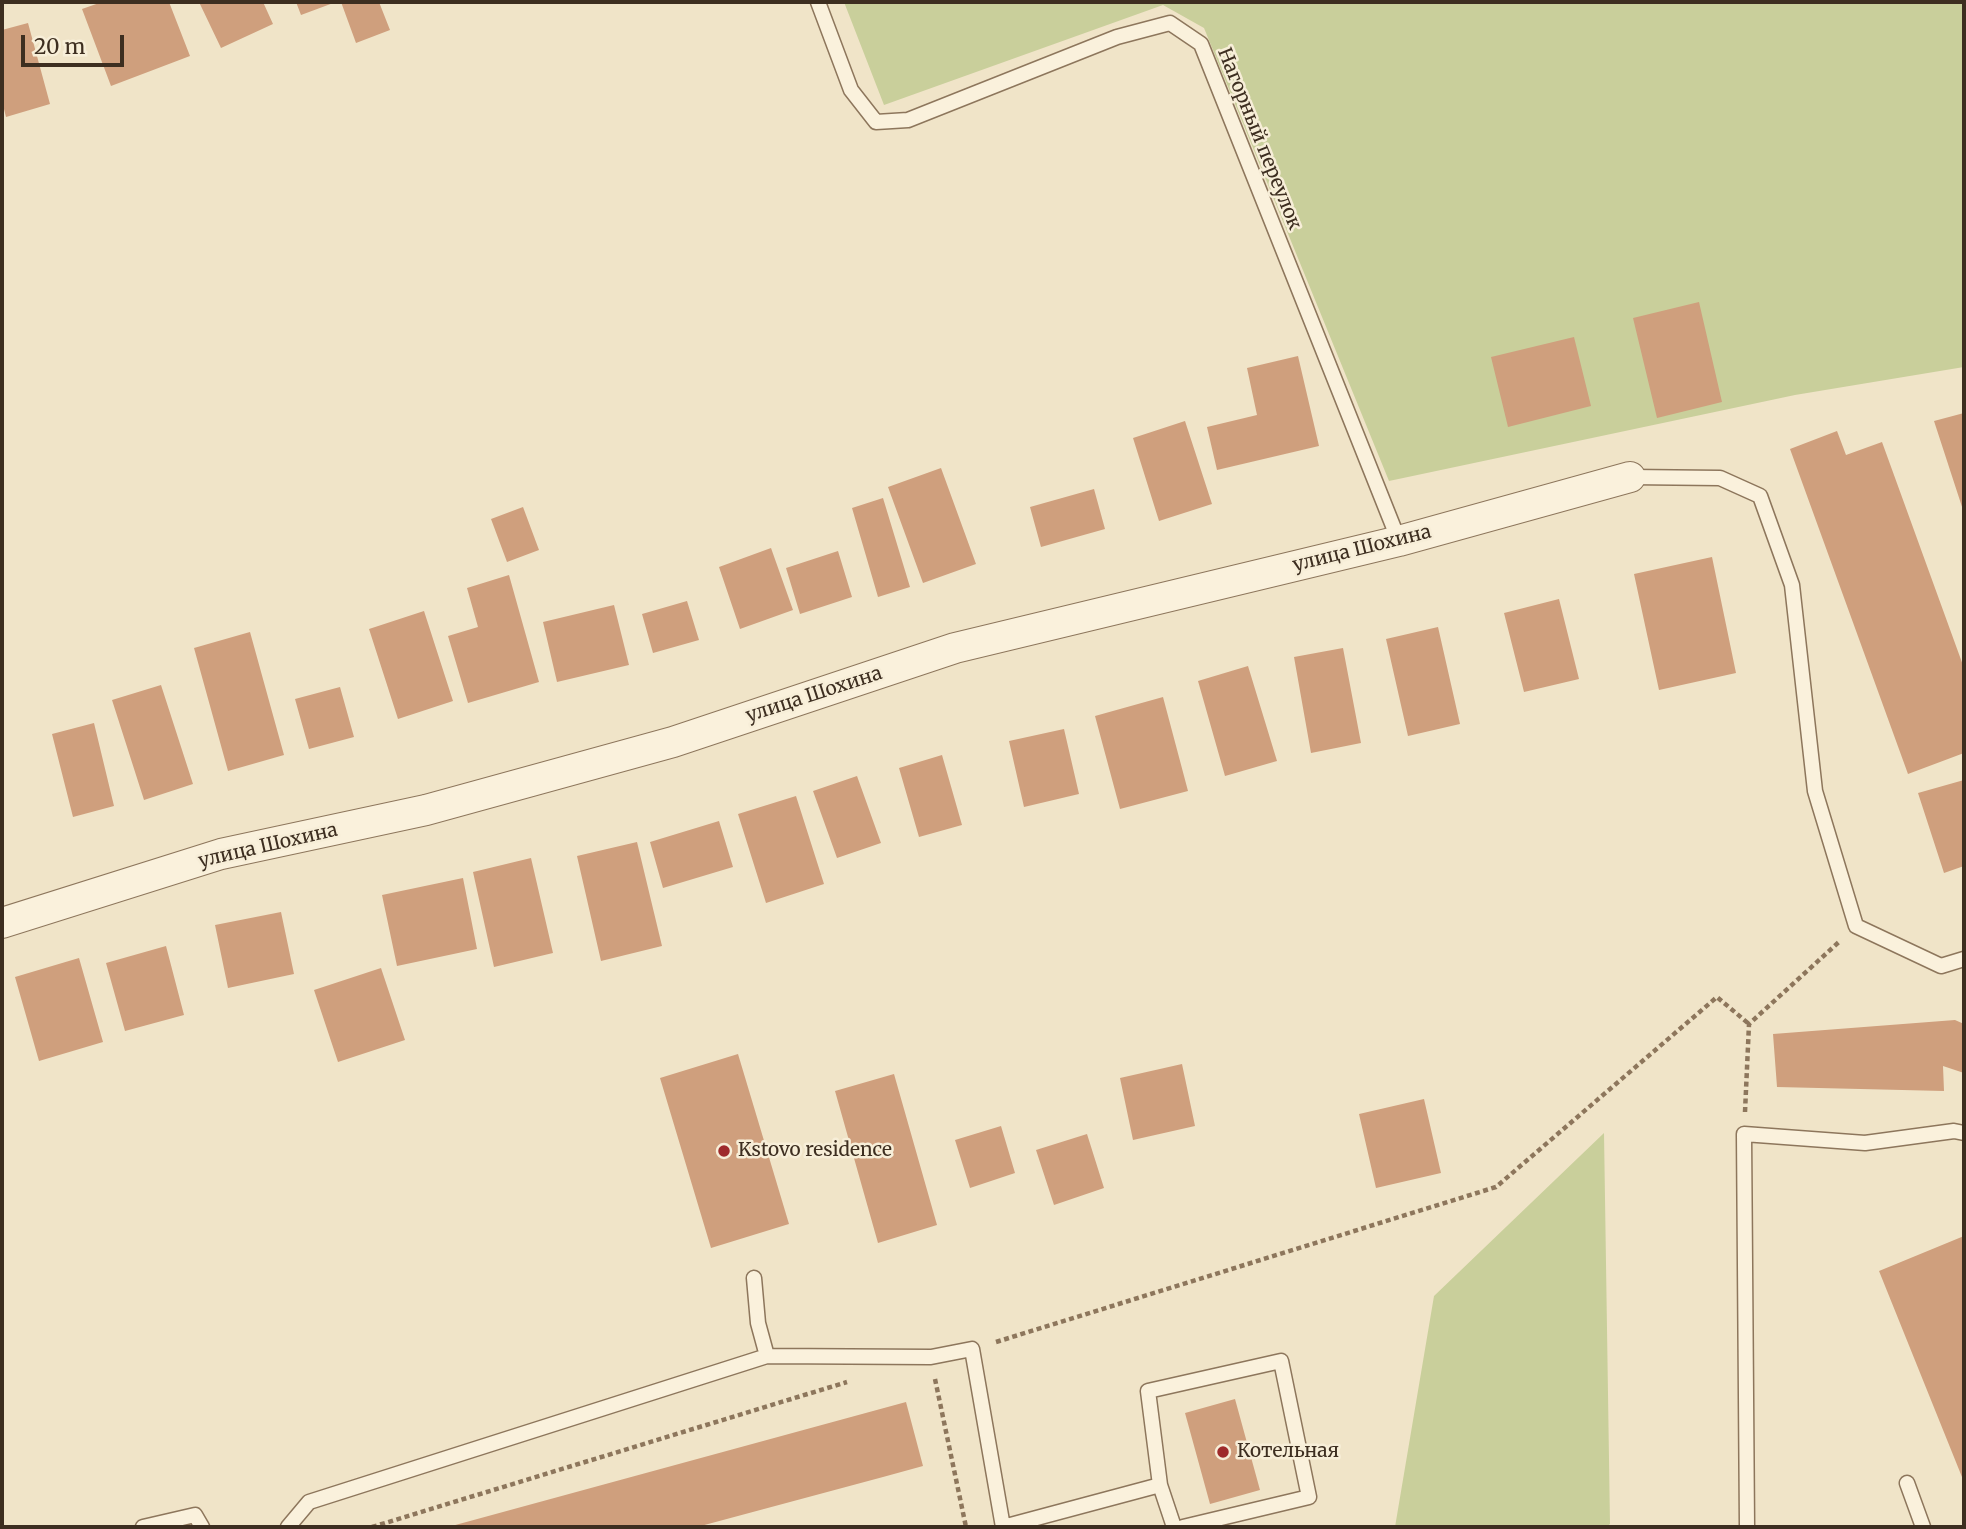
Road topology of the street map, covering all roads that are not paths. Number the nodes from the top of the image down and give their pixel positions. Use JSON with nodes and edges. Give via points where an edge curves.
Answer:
{"nodes":[{"id":1,"x":818,"y":2,"type":"edge"},
{"id":2,"x":1630,"y":477,"type":"joint"},
{"id":3,"x":1399,"y":541,"type":"junction"},
{"id":4,"x":2,"y":923,"type":"edge"},
{"id":5,"x":1964,"y":959,"type":"edge"},
{"id":6,"x":1964,"y":1133,"type":"edge"},
{"id":7,"x":754,"y":1278,"type":"dead end"},
{"id":8,"x":767,"y":1356,"type":"junction"},
{"id":9,"x":1908,"y":1483,"type":"dead end"},
{"id":10,"x":1160,"y":1485,"type":"junction"},
{"id":11,"x":143,"y":1527,"type":"edge"},
{"id":12,"x":202,"y":1527,"type":"edge"},
{"id":13,"x":288,"y":1527,"type":"edge"},
{"id":14,"x":1003,"y":1527,"type":"edge"},
{"id":15,"x":1174,"y":1527,"type":"edge"},
{"id":16,"x":1183,"y":1527,"type":"edge"},
{"id":17,"x":1747,"y":1527,"type":"edge"},
{"id":18,"x":1923,"y":1527,"type":"edge"}],
"edges":[{"from":1,"to":3,"type":"lane","name":"Нагорный переулок","via":[[851,90],[876,122],[908,120],[1117,37],[1170,23],[1201,44]]},
{"from":2,"to":3,"type":"street","name":"улица Шохина"},
{"from":2,"to":5,"type":"lane","via":[[1720,478],[1760,496],[1792,584],[1815,791],[1856,926],[1941,966]]},
{"from":3,"to":4,"type":"street","name":"улица Шохина","via":[[955,649],[673,742],[426,810],[221,854]]},
{"from":6,"to":17,"type":"lane","via":[[1865,1143],[1744,1134]]},
{"from":7,"to":8,"type":"lane"},
{"from":8,"to":13,"type":"lane","via":[[309,1502]]},
{"from":8,"to":14,"type":"lane","via":[[931,1357],[972,1349]]},
{"from":9,"to":18,"type":"lane"},
{"from":10,"to":14,"type":"lane"},
{"from":10,"to":15,"type":"lane"},
{"from":10,"to":16,"type":"lane","via":[[1148,1391],[1281,1362],[1309,1497]]},
{"from":11,"to":12,"type":"lane","via":[[195,1515]]}]}
